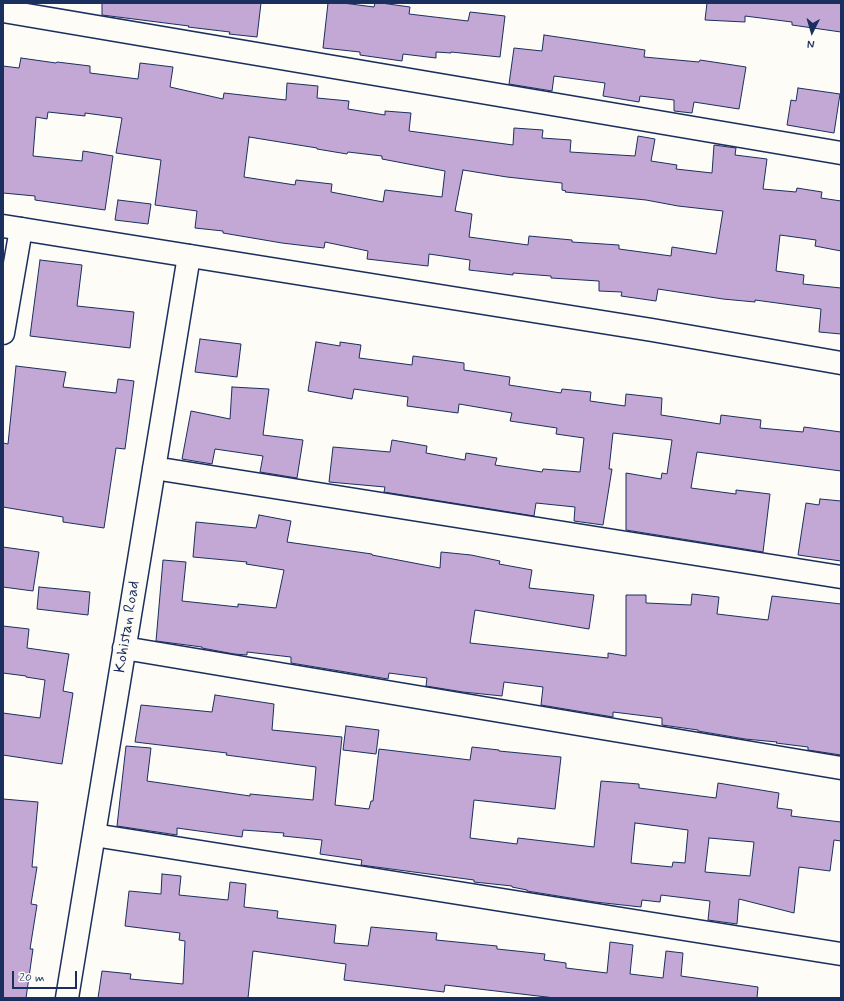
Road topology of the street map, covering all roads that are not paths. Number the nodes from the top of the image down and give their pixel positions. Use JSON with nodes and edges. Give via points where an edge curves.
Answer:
{"nodes":[{"id":1,"x":9,"y":9,"type":"edge"},
{"id":2,"x":841,"y":153,"type":"edge"},
{"id":3,"x":12,"y":228,"type":"edge"},
{"id":4,"x":189,"y":256,"type":"junction"},
{"id":5,"x":3,"y":333,"type":"edge"},
{"id":6,"x":841,"y":363,"type":"edge"},
{"id":7,"x":154,"y":468,"type":"junction"},
{"id":8,"x":841,"y":578,"type":"edge"},
{"id":9,"x":124,"y":648,"type":"junction"},
{"id":10,"x":841,"y":768,"type":"edge"},
{"id":11,"x":94,"y":835,"type":"junction"},
{"id":12,"x":841,"y":954,"type":"edge"},
{"id":13,"x":67,"y":998,"type":"edge"}],
"edges":[{"from":1,"to":2,"type":"street"},
{"from":3,"to":4,"type":"street"},
{"from":3,"to":5,"type":"street"},
{"from":4,"to":6,"type":"street"},
{"from":4,"to":7,"type":"street","name":"Kohistan Road"},
{"from":7,"to":8,"type":"street"},
{"from":7,"to":9,"type":"street","name":"Kohistan Road"},
{"from":9,"to":10,"type":"street"},
{"from":9,"to":11,"type":"street","name":"Kohistan Road"},
{"from":11,"to":12,"type":"street"},
{"from":11,"to":13,"type":"street","name":"Kohistan Road"}]}
